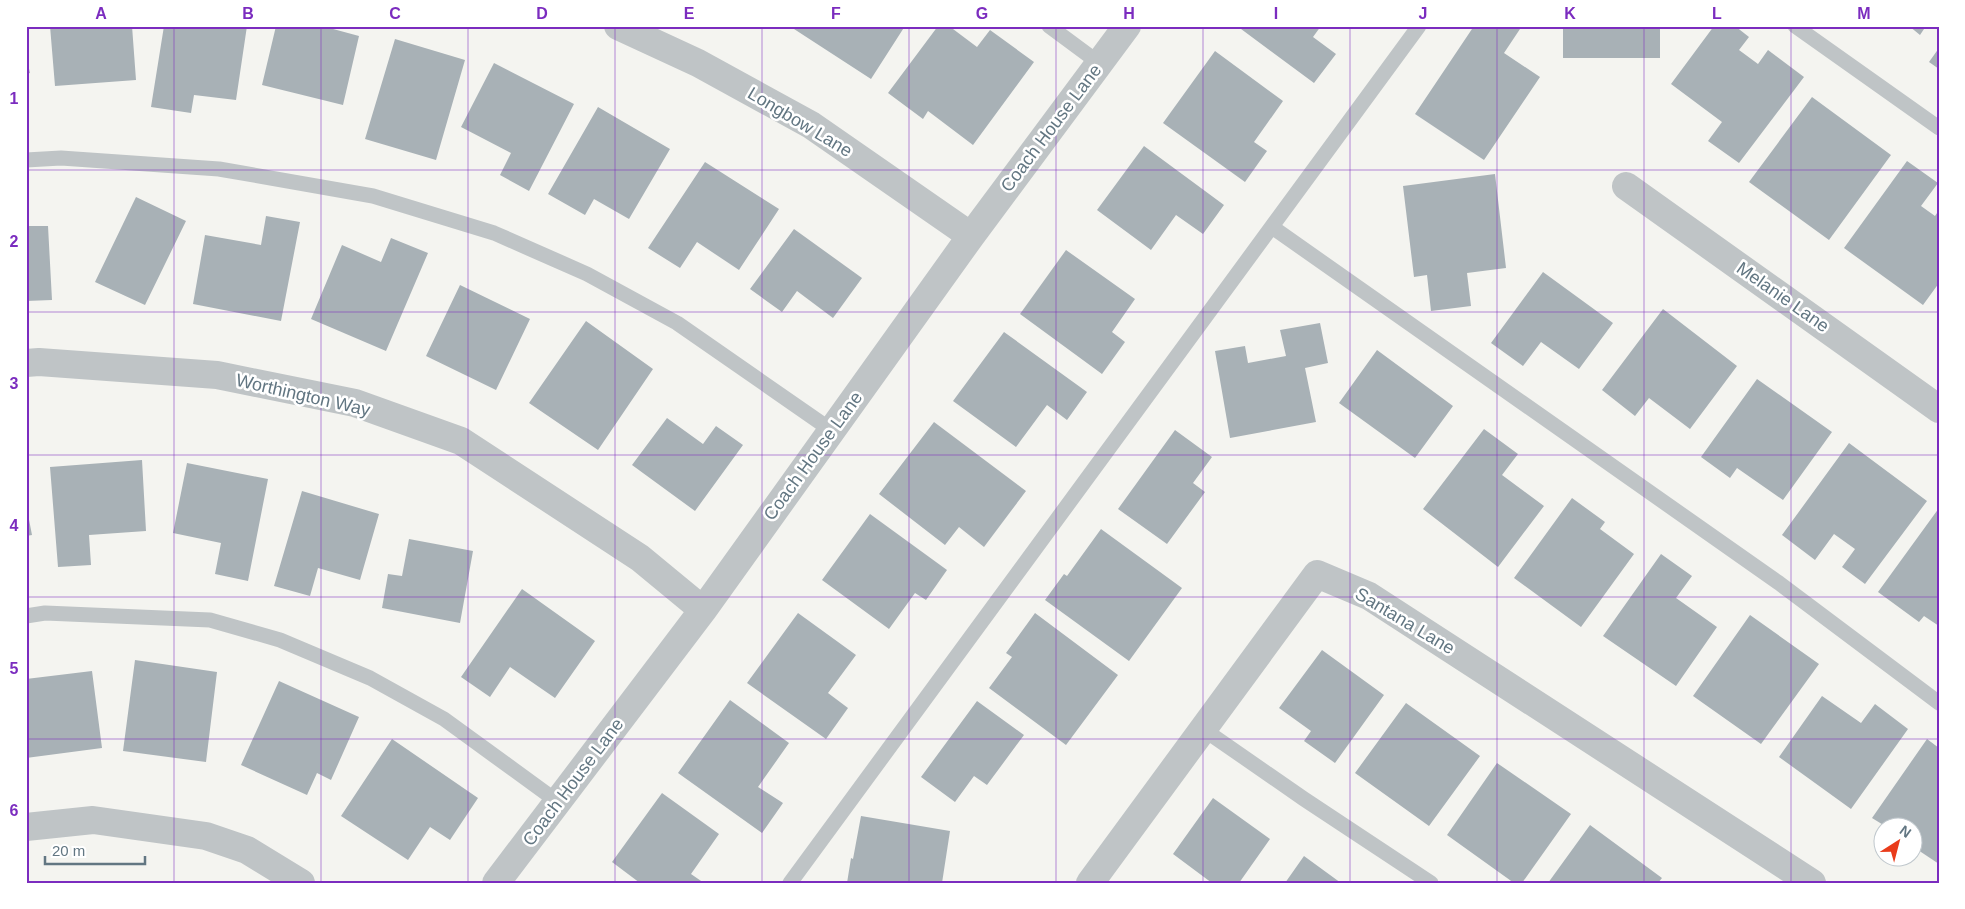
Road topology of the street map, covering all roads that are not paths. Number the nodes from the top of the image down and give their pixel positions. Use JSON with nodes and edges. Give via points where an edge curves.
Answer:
{"nodes":[{"id":1,"x":618,"y":26,"type":"edge"},
{"id":2,"x":1049,"y":26,"type":"edge"},
{"id":3,"x":1127,"y":26,"type":"edge"},
{"id":4,"x":1419,"y":26,"type":"edge"},
{"id":5,"x":1795,"y":26,"type":"edge"},
{"id":6,"x":1099,"y":63,"type":"junction"},
{"id":7,"x":1939,"y":128,"type":"edge"},
{"id":8,"x":26,"y":160,"type":"edge"},
{"id":9,"x":1626,"y":186,"type":"dead end"},
{"id":10,"x":1272,"y":227,"type":"junction"},
{"id":11,"x":971,"y":236,"type":"junction"},
{"id":12,"x":26,"y":363,"type":"edge"},
{"id":13,"x":1939,"y":408,"type":"edge"},
{"id":14,"x":831,"y":430,"type":"junction"},
{"id":15,"x":702,"y":610,"type":"junction"},
{"id":16,"x":26,"y":616,"type":"edge"},
{"id":17,"x":1939,"y":703,"type":"edge"},
{"id":18,"x":1203,"y":729,"type":"junction"},
{"id":19,"x":558,"y":802,"type":"junction"},
{"id":20,"x":26,"y":827,"type":"edge"},
{"id":21,"x":301,"y":883,"type":"edge"},
{"id":22,"x":496,"y":883,"type":"edge"},
{"id":23,"x":790,"y":883,"type":"edge"},
{"id":24,"x":1090,"y":883,"type":"edge"},
{"id":25,"x":1431,"y":883,"type":"edge"},
{"id":26,"x":1812,"y":883,"type":"edge"}],
"edges":[{"from":1,"to":11,"type":"street","name":"Longbow Lane","via":[[698,63],[811,124]]},
{"from":2,"to":6,"type":"lane"},
{"from":3,"to":6,"type":"street","name":"Coach House Lane"},
{"from":4,"to":10,"type":"lane"},
{"from":5,"to":7,"type":"lane"},
{"from":6,"to":11,"type":"street","name":"Coach House Lane"},
{"from":8,"to":14,"type":"lane","via":[[61,158],[219,168],[373,196],[494,233],[587,274],[677,323]]},
{"from":9,"to":13,"type":"street","name":"Melanie Lane"},
{"from":10,"to":17,"type":"lane","via":[[1778,583]]},
{"from":10,"to":23,"type":"lane"},
{"from":11,"to":14,"type":"street","name":"Coach House Lane"},
{"from":12,"to":15,"type":"street","name":"Worthington Way","via":[[217,375],[355,403],[461,441],[640,558]]},
{"from":14,"to":15,"type":"street","name":"Coach House Lane"},
{"from":15,"to":19,"type":"street","name":"Coach House Lane"},
{"from":16,"to":19,"type":"lane","via":[[45,613],[210,620],[280,640],[370,678],[444,719]]},
{"from":18,"to":24,"type":"street","name":"Santana Lane"},
{"from":18,"to":25,"type":"lane"},
{"from":18,"to":26,"type":"street","name":"Santana Lane","via":[[1317,574],[1369,596]]},
{"from":19,"to":22,"type":"street","name":"Coach House Lane"},
{"from":20,"to":21,"type":"street","via":[[93,820],[206,836],[247,850]]}]}
